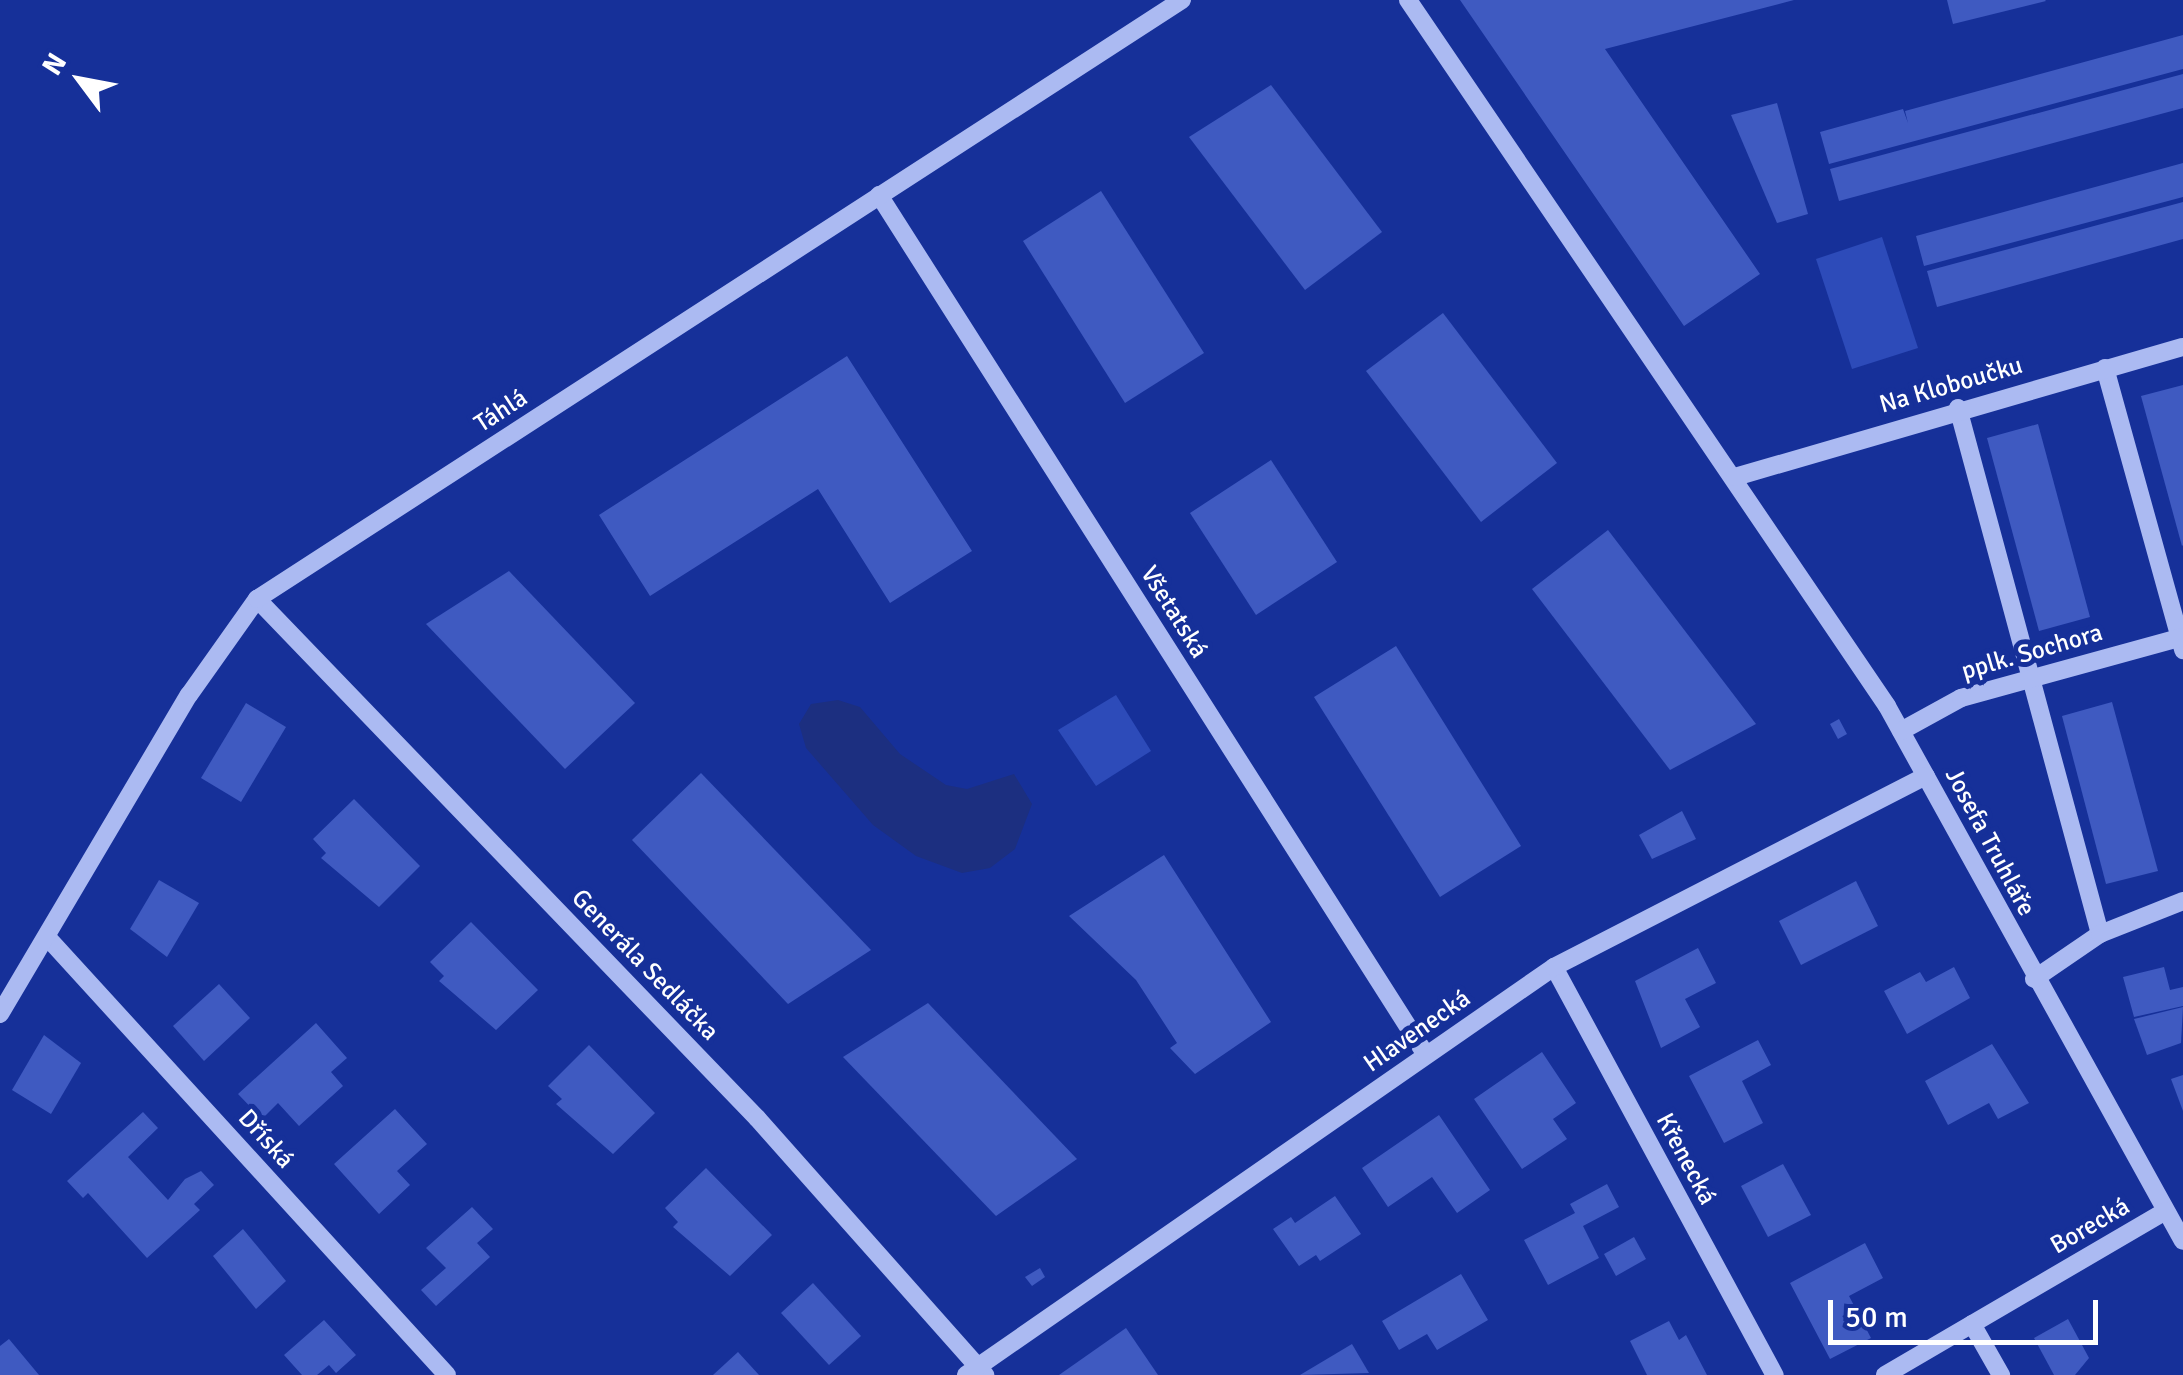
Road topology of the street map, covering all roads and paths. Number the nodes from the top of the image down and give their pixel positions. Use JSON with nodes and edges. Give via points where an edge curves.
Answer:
{"nodes":[{"id":1,"x":1182,"y":0,"type":"edge"},
{"id":2,"x":1408,"y":0,"type":"edge"},
{"id":3,"x":880,"y":195,"type":"junction"},
{"id":4,"x":2183,"y":347,"type":"edge"},
{"id":5,"x":2106,"y":368,"type":"junction"},
{"id":6,"x":1958,"y":408,"type":"junction"},
{"id":7,"x":1735,"y":477,"type":"junction"},
{"id":8,"x":258,"y":598,"type":"junction"},
{"id":9,"x":2182,"y":641,"type":"edge"},
{"id":10,"x":2026,"y":678,"type":"junction"},
{"id":11,"x":1902,"y":730,"type":"junction"},
{"id":12,"x":1926,"y":776,"type":"junction"},
{"id":13,"x":2183,"y":900,"type":"edge"},
{"id":14,"x":2100,"y":934,"type":"junction"},
{"id":15,"x":48,"y":937,"type":"junction"},
{"id":16,"x":1554,"y":967,"type":"junction"},
{"id":17,"x":2034,"y":979,"type":"junction"},
{"id":18,"x":0,"y":1014,"type":"edge"},
{"id":19,"x":1426,"y":1055,"type":"junction"},
{"id":20,"x":2166,"y":1211,"type":"junction"},
{"id":21,"x":2183,"y":1241,"type":"edge"},
{"id":22,"x":1972,"y":1324,"type":"junction"},
{"id":23,"x":976,"y":1371,"type":"edge"},
{"id":24,"x":447,"y":1375,"type":"edge"},
{"id":25,"x":1775,"y":1375,"type":"edge"},
{"id":26,"x":1884,"y":1375,"type":"edge"},
{"id":27,"x":2000,"y":1375,"type":"edge"}],
"edges":[{"from":1,"to":3,"type":"street","name":"Táhlá"},
{"from":2,"to":7,"type":"street","name":"Josefa Truhláře"},
{"from":3,"to":8,"type":"street","name":"Táhlá"},
{"from":3,"to":19,"type":"street","name":"Všetatská"},
{"from":4,"to":5,"type":"street","name":"Na Kloboučku"},
{"from":5,"to":6,"type":"street","name":"Na Kloboučku"},
{"from":5,"to":9,"type":"street"},
{"from":6,"to":7,"type":"street","name":"Na Kloboučku"},
{"from":6,"to":10,"type":"street"},
{"from":7,"to":11,"type":"street","name":"Josefa Truhláře"},
{"from":8,"to":15,"type":"street","name":"Táhlá","via":[[188,695]]},
{"from":8,"to":23,"type":"street","name":"Generála Sedláčka","via":[[757,1118]]},
{"from":9,"to":10,"type":"street","name":"pplk. Sochora"},
{"from":10,"to":11,"type":"street","name":"pplk. Sochora","via":[[1961,698]]},
{"from":10,"to":14,"type":"street"},
{"from":11,"to":12,"type":"street","name":"Josefa Truhláře"},
{"from":12,"to":16,"type":"street","name":"Hlavenecká"},
{"from":12,"to":17,"type":"street","name":"Josefa Truhláře"},
{"from":13,"to":14,"type":"street"},
{"from":14,"to":17,"type":"street"},
{"from":15,"to":18,"type":"street","name":"Táhlá"},
{"from":15,"to":24,"type":"street","name":"Dříská"},
{"from":16,"to":19,"type":"street","name":"Hlavenecká"},
{"from":16,"to":25,"type":"street","name":"Křenecká"},
{"from":17,"to":20,"type":"street","name":"Josefa Truhláře"},
{"from":19,"to":23,"type":"street","name":"Hlavenecká"},
{"from":20,"to":21,"type":"street","name":"Josefa Truhláře"},
{"from":20,"to":22,"type":"street","name":"Borecká"},
{"from":22,"to":26,"type":"street","name":"Borecká"},
{"from":22,"to":27,"type":"street"}]}
